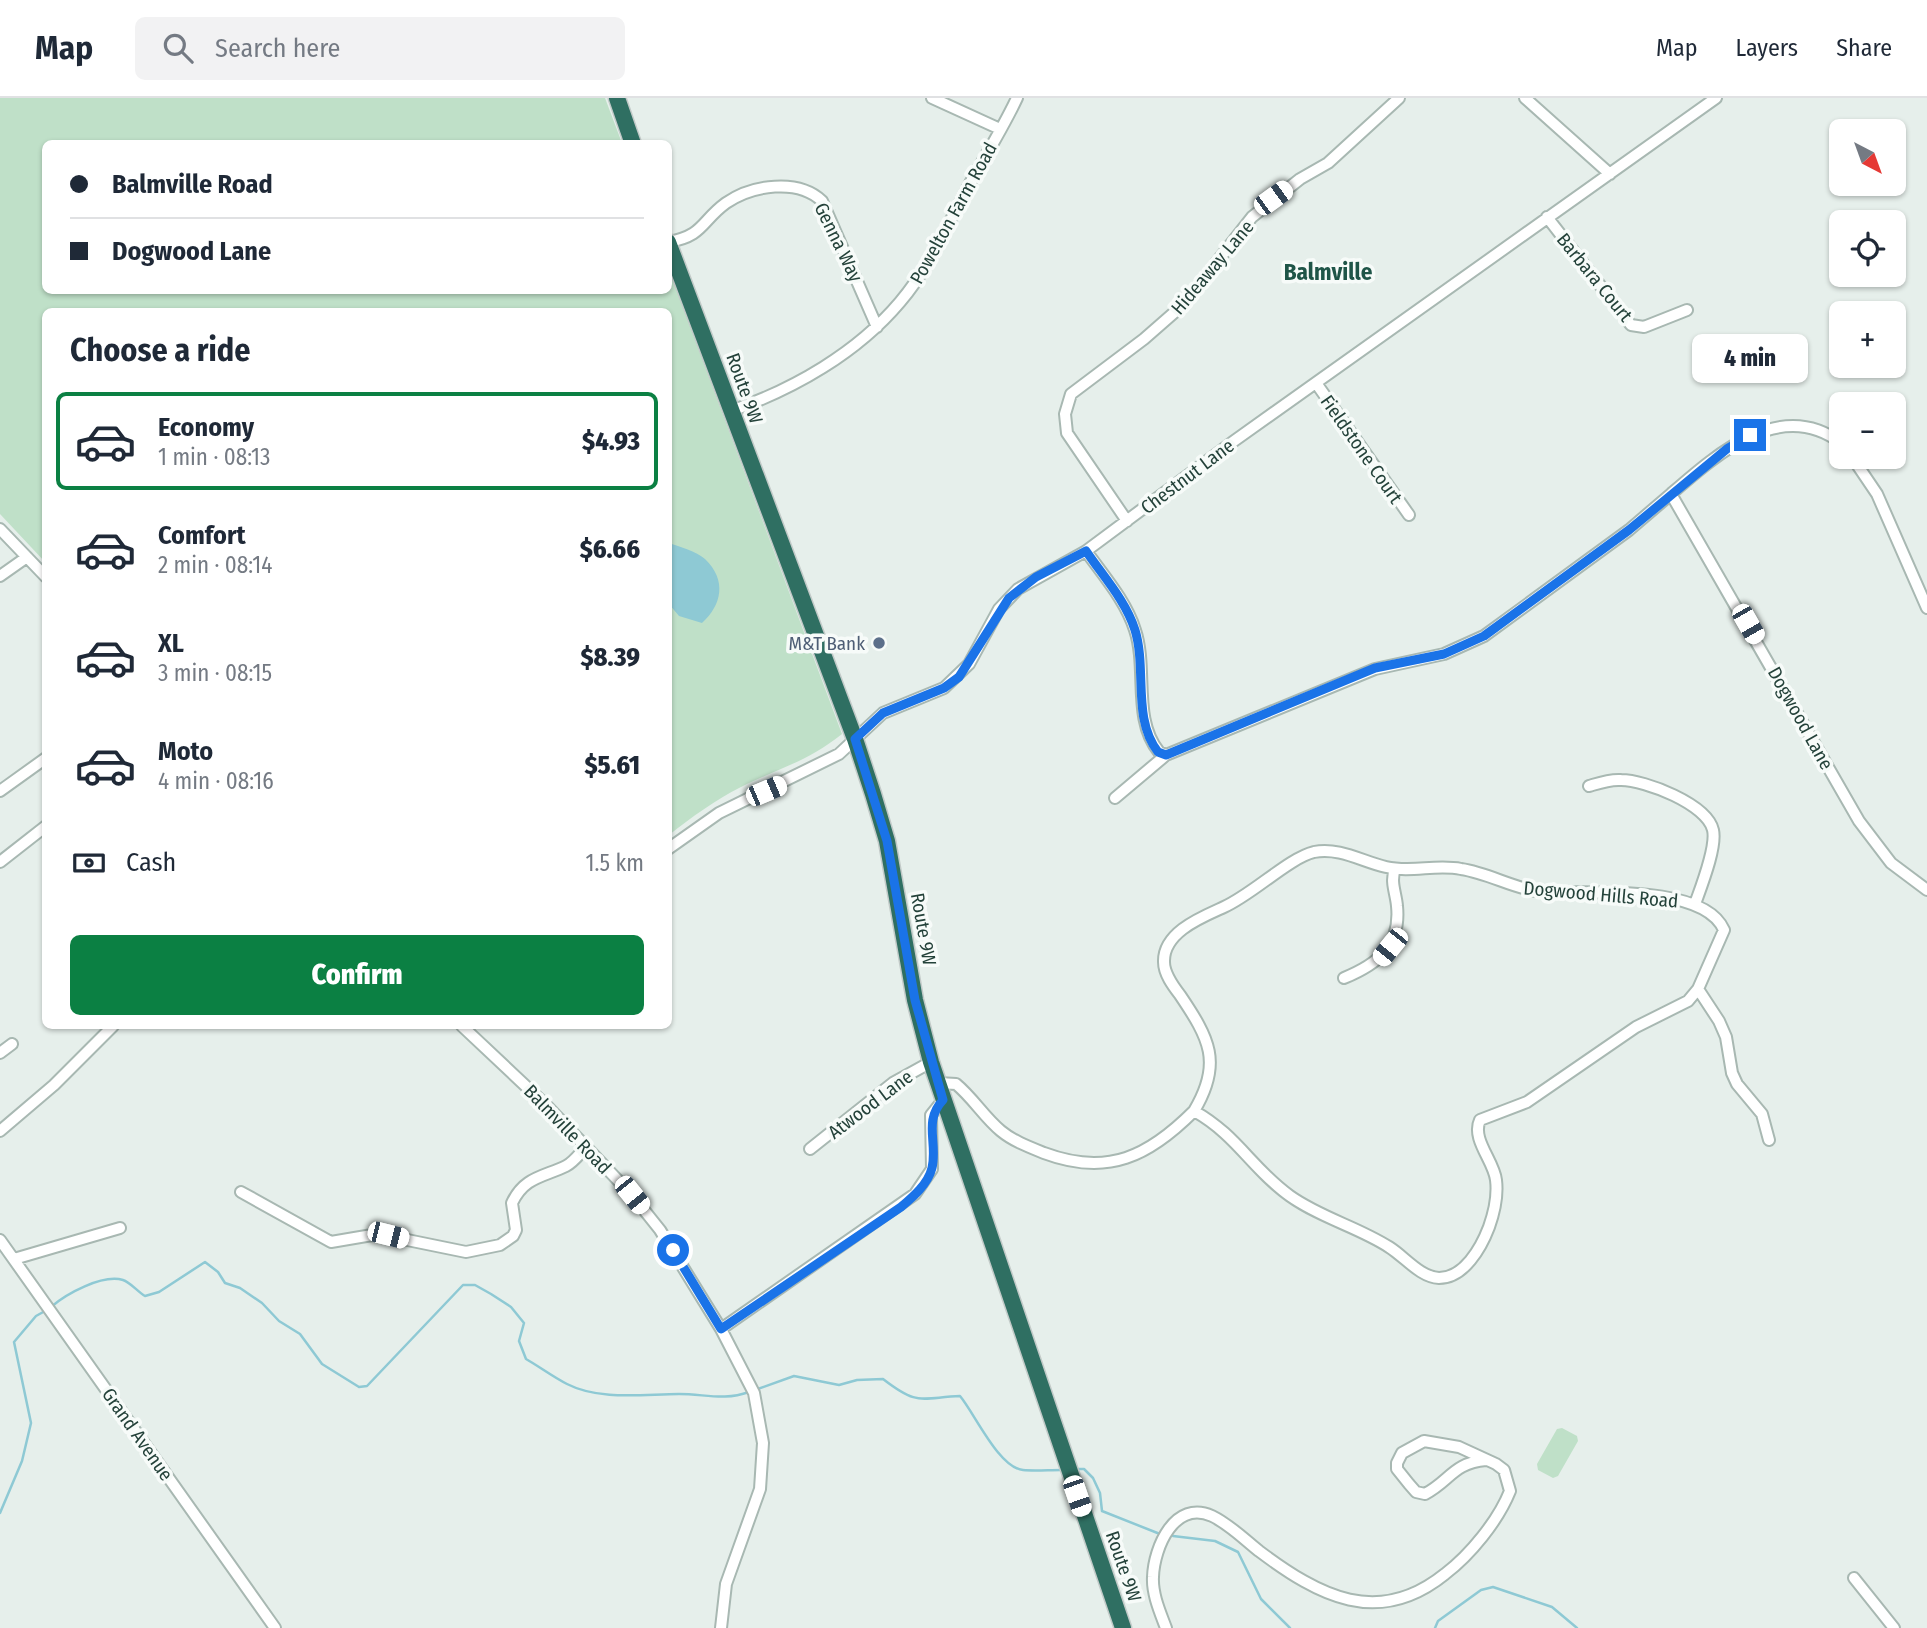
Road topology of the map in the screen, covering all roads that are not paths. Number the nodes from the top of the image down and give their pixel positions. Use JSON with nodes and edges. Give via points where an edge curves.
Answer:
{"nodes":[{"id":1,"x":617,"y":98,"type":"edge"},
{"id":2,"x":932,"y":98,"type":"edge"},
{"id":3,"x":1017,"y":98,"type":"edge"},
{"id":4,"x":1399,"y":98,"type":"edge"},
{"id":5,"x":1525,"y":98,"type":"edge"},
{"id":6,"x":1716,"y":98,"type":"edge"},
{"id":7,"x":1000,"y":129,"type":"junction"},
{"id":8,"x":632,"y":140,"type":"edge"},
{"id":9,"x":1609,"y":174,"type":"junction"},
{"id":10,"x":1547,"y":218,"type":"junction"},
{"id":11,"x":672,"y":241,"type":"edge"},
{"id":12,"x":672,"y":253,"type":"edge"},
{"id":13,"x":1687,"y":310,"type":"dead end"},
{"id":14,"x":877,"y":327,"type":"junction"},
{"id":15,"x":1316,"y":383,"type":"junction"},
{"id":16,"x":731,"y":411,"type":"junction"},
{"id":17,"x":1829,"y":437,"type":"edge"},
{"id":18,"x":1860,"y":469,"type":"edge"},
{"id":19,"x":1671,"y":494,"type":"junction"},
{"id":20,"x":1409,"y":514,"type":"dead end"},
{"id":21,"x":1127,"y":521,"type":"junction"},
{"id":22,"x":0,"y":529,"type":"edge"},
{"id":23,"x":1086,"y":551,"type":"junction"},
{"id":24,"x":27,"y":557,"type":"junction"},
{"id":25,"x":42,"y":573,"type":"edge"},
{"id":26,"x":0,"y":576,"type":"edge"},
{"id":27,"x":1927,"y":608,"type":"edge"},
{"id":28,"x":855,"y":739,"type":"junction"},
{"id":29,"x":1166,"y":755,"type":"junction"},
{"id":30,"x":42,"y":761,"type":"edge"},
{"id":31,"x":1589,"y":786,"type":"dead end"},
{"id":32,"x":0,"y":791,"type":"edge"},
{"id":33,"x":1115,"y":798,"type":"dead end"},
{"id":34,"x":42,"y":829,"type":"edge"},
{"id":35,"x":672,"y":846,"type":"edge"},
{"id":36,"x":0,"y":862,"type":"edge"},
{"id":37,"x":1395,"y":869,"type":"junction"},
{"id":38,"x":1927,"y":890,"type":"edge"},
{"id":39,"x":1695,"y":904,"type":"junction"},
{"id":40,"x":1343,"y":978,"type":"dead end"},
{"id":41,"x":1698,"y":989,"type":"junction"},
{"id":42,"x":110,"y":1029,"type":"edge"},
{"id":43,"x":465,"y":1029,"type":"edge"},
{"id":44,"x":12,"y":1044,"type":"dead end"},
{"id":45,"x":0,"y":1053,"type":"edge"},
{"id":46,"x":931,"y":1062,"type":"junction"},
{"id":47,"x":939,"y":1083,"type":"junction"},
{"id":48,"x":943,"y":1100,"type":"junction"},
{"id":49,"x":1194,"y":1111,"type":"junction"},
{"id":50,"x":0,"y":1131,"type":"edge"},
{"id":51,"x":1769,"y":1140,"type":"dead end"},
{"id":52,"x":586,"y":1147,"type":"junction"},
{"id":53,"x":810,"y":1149,"type":"dead end"},
{"id":54,"x":241,"y":1192,"type":"dead end"},
{"id":55,"x":120,"y":1228,"type":"dead end"},
{"id":56,"x":0,"y":1240,"type":"edge"},
{"id":57,"x":14,"y":1259,"type":"junction"},
{"id":58,"x":721,"y":1329,"type":"junction"},
{"id":59,"x":1486,"y":1460,"type":"junction"},
{"id":60,"x":1854,"y":1578,"type":"dead end"},
{"id":61,"x":275,"y":1628,"type":"edge"},
{"id":62,"x":721,"y":1628,"type":"edge"},
{"id":63,"x":1123,"y":1628,"type":"edge"},
{"id":64,"x":1166,"y":1628,"type":"edge"},
{"id":65,"x":1894,"y":1628,"type":"edge"}],
"edges":[{"from":1,"to":8,"type":"highway"},
{"from":2,"to":7,"type":"street"},
{"from":3,"to":7,"type":"street","name":"Powelton Farm Road"},
{"from":4,"to":21,"type":"street","name":"Hideaway Lane","via":[[1328,163],[1252,217],[1184,304],[1071,394],[1065,414],[1067,433]]},
{"from":5,"to":9,"type":"street"},
{"from":6,"to":9,"type":"street","name":"Chestnut Lane"},
{"from":7,"to":14,"type":"street","name":"Powelton Farm Road","via":[[922,272]]},
{"from":9,"to":10,"type":"street","name":"Chestnut Lane"},
{"from":10,"to":13,"type":"street","name":"Barbara Court","via":[[1631,325],[1644,327]]},
{"from":10,"to":15,"type":"street","name":"Chestnut Lane"},
{"from":11,"to":14,"type":"street","name":"Genna Way","via":[[695,234],[724,205],[748,193],[772,187],[809,191],[822,201]]},
{"from":12,"to":16,"type":"highway","name":"Route 9W"},
{"from":14,"to":16,"type":"street","name":"Powelton Farm Road","via":[[804,379]]},
{"from":15,"to":20,"type":"street","name":"Fieldstone Court"},
{"from":15,"to":21,"type":"street","name":"Chestnut Lane"},
{"from":16,"to":28,"type":"highway","name":"Route 9W"},
{"from":17,"to":19,"type":"street","via":[[1811,427],[1768,429],[1728,448]]},
{"from":18,"to":27,"type":"street","via":[[1877,494]]},
{"from":19,"to":29,"type":"street","via":[[1629,530],[1462,648],[1375,668]]},
{"from":19,"to":38,"type":"street","name":"Dogwood Lane","via":[[1870,838],[1891,863]]},
{"from":21,"to":23,"type":"street","name":"Chestnut Lane"},
{"from":22,"to":24,"type":"street"},
{"from":23,"to":28,"type":"street","name":"Chestnut Lane","via":[[1036,577],[1009,598],[959,677],[944,688],[883,713]]},
{"from":23,"to":29,"type":"street","via":[[1135,630],[1147,732],[1158,752]]},
{"from":24,"to":25,"type":"street"},
{"from":24,"to":26,"type":"street"},
{"from":28,"to":35,"type":"street","name":"Chestnut Lane","via":[[816,768],[719,813]]},
{"from":28,"to":46,"type":"highway","name":"Route 9W","via":[[887,841],[915,1000]]},
{"from":29,"to":33,"type":"street"},
{"from":30,"to":32,"type":"street"},
{"from":31,"to":39,"type":"street","via":[[1625,779],[1689,802],[1702,812],[1714,836]]},
{"from":34,"to":36,"type":"street"},
{"from":37,"to":39,"type":"street","name":"Dogwood Hills Road","via":[[1448,867],[1527,890],[1649,895]]},
{"from":37,"to":40,"type":"street","via":[[1396,935],[1372,965]]},
{"from":37,"to":49,"type":"street","name":"Dogwood Hills Road","via":[[1332,851],[1314,852],[1242,899],[1190,924],[1172,941],[1164,961],[1167,972],[1198,1021],[1211,1063],[1204,1095]]},
{"from":39,"to":41,"type":"street","name":"Dogwood Hills Road","via":[[1713,914],[1724,930]]},
{"from":41,"to":49,"type":"street","name":"Dogwood Hills Road","via":[[1683,1005],[1636,1027],[1527,1102],[1480,1120],[1477,1130],[1496,1179],[1495,1203],[1478,1248],[1450,1276],[1427,1276],[1387,1246],[1298,1201],[1261,1171],[1229,1134]]},
{"from":41,"to":51,"type":"street","via":[[1719,1021],[1732,1073],[1762,1114]]},
{"from":42,"to":50,"type":"street"},
{"from":43,"to":52,"type":"street","name":"Balmville Road"},
{"from":44,"to":45,"type":"street"},
{"from":46,"to":47,"type":"highway","name":"Route 9W"},
{"from":46,"to":53,"type":"street","name":"Atwood Lane","via":[[893,1083]]},
{"from":47,"to":48,"type":"highway","name":"Route 9W"},
{"from":47,"to":49,"type":"street","name":"Dogwood Hills Road","via":[[956,1084],[985,1116],[1019,1142],[1085,1164],[1104,1165],[1142,1152]]},
{"from":48,"to":58,"type":"street","via":[[931,1115],[932,1169],[915,1194]]},
{"from":48,"to":63,"type":"highway","name":"Route 9W"},
{"from":52,"to":54,"type":"street","via":[[572,1163],[523,1186],[512,1203],[513,1236],[500,1245],[478,1250],[450,1251],[378,1234],[331,1242]]},
{"from":52,"to":58,"type":"street","name":"Balmville Road","via":[[660,1230]]},
{"from":55,"to":57,"type":"street"},
{"from":56,"to":57,"type":"street","name":"Grand Avenue"},
{"from":57,"to":61,"type":"street","name":"Grand Avenue"},
{"from":58,"to":62,"type":"street","name":"Balmville Road","via":[[752,1390],[762,1435],[760,1489],[726,1584]]},
{"from":59,"to":59,"type":"street","via":[[1457,1468],[1425,1494],[1416,1492],[1397,1469],[1402,1453],[1424,1441],[1459,1447]]},
{"from":59,"to":64,"type":"street","via":[[1504,1470],[1510,1492],[1507,1501],[1451,1570],[1399,1601],[1360,1602],[1331,1595],[1288,1572],[1212,1516],[1187,1514],[1177,1519],[1160,1543],[1152,1579]]},
{"from":60,"to":65,"type":"street"}]}
